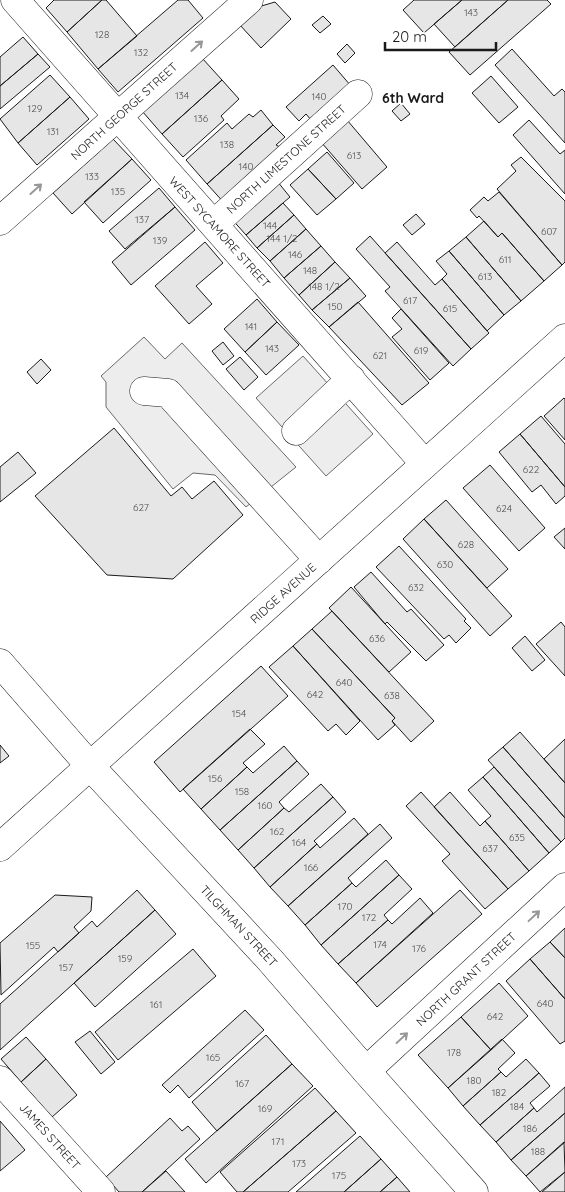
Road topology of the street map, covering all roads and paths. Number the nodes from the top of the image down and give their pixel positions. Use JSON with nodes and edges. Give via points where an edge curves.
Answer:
{"nodes":[{"id":1,"x":15,"y":0,"type":"edge"},
{"id":2,"x":249,"y":0,"type":"edge"},
{"id":3,"x":358,"y":94,"type":"dead end"},
{"id":4,"x":118,"y":116,"type":"junction"},
{"id":5,"x":0,"y":221,"type":"edge"},
{"id":6,"x":214,"y":224,"type":"junction"},
{"id":7,"x":565,"y":338,"type":"edge"},
{"id":8,"x":351,"y":379,"type":"junction"},
{"id":9,"x":144,"y":391,"type":"dead end"},
{"id":10,"x":296,"y":431,"type":"dead end"},
{"id":11,"x":425,"y":464,"type":"junction"},
{"id":12,"x":319,"y":560,"type":"junction"},
{"id":13,"x":0,"y":663,"type":"edge"},
{"id":14,"x":90,"y":766,"type":"junction"},
{"id":15,"x":0,"y":847,"type":"edge"},
{"id":16,"x":565,"y":888,"type":"edge"},
{"id":17,"x":366,"y":1071,"type":"junction"},
{"id":18,"x":0,"y":1080,"type":"edge"},
{"id":19,"x":101,"y":1192,"type":"edge"},
{"id":20,"x":474,"y":1192,"type":"edge"}],
"edges":[{"from":1,"to":4,"type":"street","name":"WEST SYCAMORE STREET"},
{"from":4,"to":2,"type":"street","name":"NORTH GEORGE STREET","one_way":true},
{"from":3,"to":6,"type":"street","name":"NORTH LIMESTONE STREET"},
{"from":5,"to":4,"type":"street","name":"NORTH GEORGE STREET","one_way":true},
{"from":4,"to":6,"type":"street","name":"WEST SYCAMORE STREET"},
{"from":6,"to":8,"type":"street","name":"WEST SYCAMORE STREET"},
{"from":7,"to":11,"type":"street","name":"RIDGE AVENUE"},
{"from":8,"to":10,"type":"street"},
{"from":8,"to":11,"type":"street","name":"WEST SYCAMORE STREET"},
{"from":9,"to":12,"type":"street","via":[[168,393]]},
{"from":11,"to":12,"type":"street","name":"RIDGE AVENUE"},
{"from":12,"to":14,"type":"street","name":"RIDGE AVENUE"},
{"from":13,"to":14,"type":"street","name":"TILGHMAN STREET"},
{"from":14,"to":15,"type":"street","name":"RIDGE AVENUE"},
{"from":14,"to":17,"type":"street","name":"TILGHMAN STREET","via":[[270,960]]},
{"from":17,"to":16,"type":"street","name":"NORTH GRANT STREET","one_way":true},
{"from":17,"to":20,"type":"street","name":"TILGHMAN STREET"},
{"from":18,"to":19,"type":"street","name":"JAMES STREET"}]}
